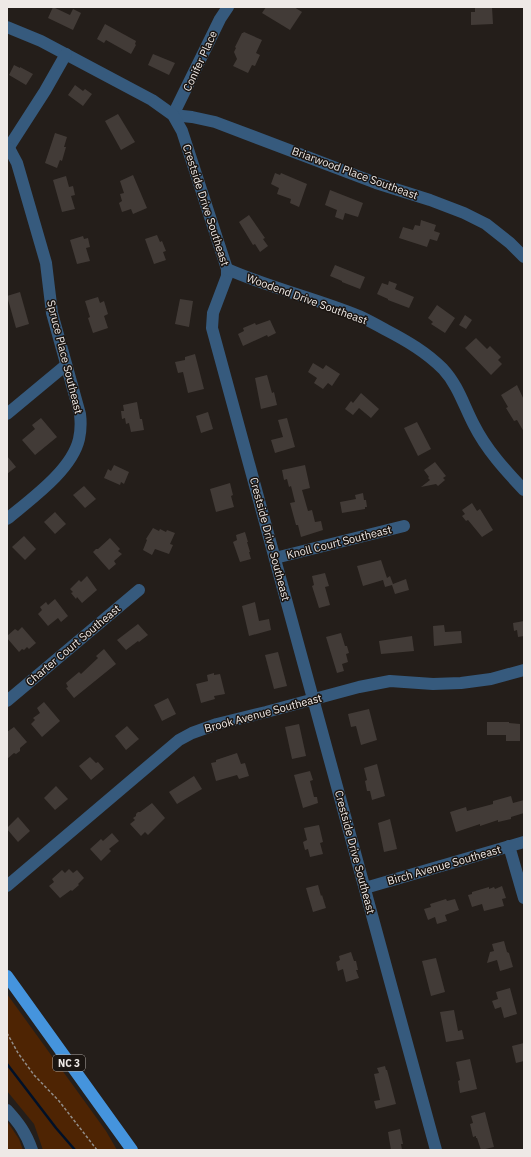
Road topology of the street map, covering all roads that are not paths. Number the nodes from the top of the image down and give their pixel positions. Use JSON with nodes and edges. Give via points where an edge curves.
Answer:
{"nodes":[{"id":1,"x":228,"y":7,"type":"edge"},
{"id":2,"x":7,"y":27,"type":"edge"},
{"id":3,"x":66,"y":54,"type":"junction"},
{"id":4,"x":173,"y":115,"type":"junction"},
{"id":5,"x":8,"y":149,"type":"edge"},
{"id":6,"x":524,"y":256,"type":"edge"},
{"id":7,"x":227,"y":269,"type":"junction"},
{"id":8,"x":66,"y":366,"type":"junction"},
{"id":9,"x":7,"y":414,"type":"edge"},
{"id":10,"x":524,"y":490,"type":"edge"},
{"id":11,"x":7,"y":519,"type":"edge"},
{"id":12,"x":404,"y":526,"type":"dead end"},
{"id":13,"x":275,"y":558,"type":"junction"},
{"id":14,"x":139,"y":590,"type":"dead end"},
{"id":15,"x":524,"y":670,"type":"edge"},
{"id":16,"x":314,"y":699,"type":"junction"},
{"id":17,"x":7,"y":701,"type":"edge"},
{"id":18,"x":524,"y":842,"type":"edge"},
{"id":19,"x":509,"y":846,"type":"junction"},
{"id":20,"x":7,"y":886,"type":"edge"},
{"id":21,"x":365,"y":888,"type":"junction"},
{"id":22,"x":524,"y":898,"type":"edge"},
{"id":23,"x":7,"y":976,"type":"edge"},
{"id":24,"x":7,"y":1110,"type":"edge"},
{"id":25,"x":32,"y":1150,"type":"edge"},
{"id":26,"x":132,"y":1150,"type":"edge"},
{"id":27,"x":436,"y":1150,"type":"edge"}],
"edges":[{"from":1,"to":4,"type":"street","name":"Conifer Place"},
{"from":2,"to":3,"type":"street","name":"Crestside Drive Southeast"},
{"from":3,"to":4,"type":"street","name":"Crestside Drive Southeast","via":[[152,100]]},
{"from":3,"to":5,"type":"street"},
{"from":4,"to":6,"type":"street","name":"Briarwood Place Southeast","via":[[215,122],[376,183],[464,213],[486,224]]},
{"from":4,"to":7,"type":"street","name":"Crestside Drive Southeast","via":[[182,131]]},
{"from":5,"to":8,"type":"street","name":"Spruce Place Southeast","via":[[17,163],[46,263],[52,313]]},
{"from":7,"to":10,"type":"street","name":"Woodend Drive Southeast","via":[[360,317],[421,350],[455,385],[490,451]]},
{"from":7,"to":13,"type":"street","name":"Crestside Drive Southeast","via":[[227,276],[213,313],[212,328]]},
{"from":8,"to":9,"type":"street"},
{"from":8,"to":11,"type":"street","name":"Spruce Place Southeast","via":[[80,414],[81,425],[75,450],[49,484]]},
{"from":12,"to":13,"type":"street","name":"Knoll Court Southeast"},
{"from":13,"to":16,"type":"street","name":"Crestside Drive Southeast"},
{"from":14,"to":17,"type":"street","name":"Charter Court Southeast"},
{"from":15,"to":16,"type":"street","name":"Brook Avenue Southeast","via":[[491,679],[461,683],[390,681]]},
{"from":16,"to":20,"type":"street","name":"Brook Avenue Southeast","via":[[217,724],[179,740]]},
{"from":16,"to":21,"type":"street","name":"Crestside Drive Southeast"},
{"from":18,"to":19,"type":"street","name":"Birch Avenue Southeast"},
{"from":19,"to":21,"type":"street","name":"Birch Avenue Southeast"},
{"from":19,"to":22,"type":"street"},
{"from":21,"to":27,"type":"street","name":"Crestside Drive Southeast"},
{"from":23,"to":26,"type":"main road","number":"NC 3"},
{"from":24,"to":25,"type":"street","via":[[26,1135]]}]}
